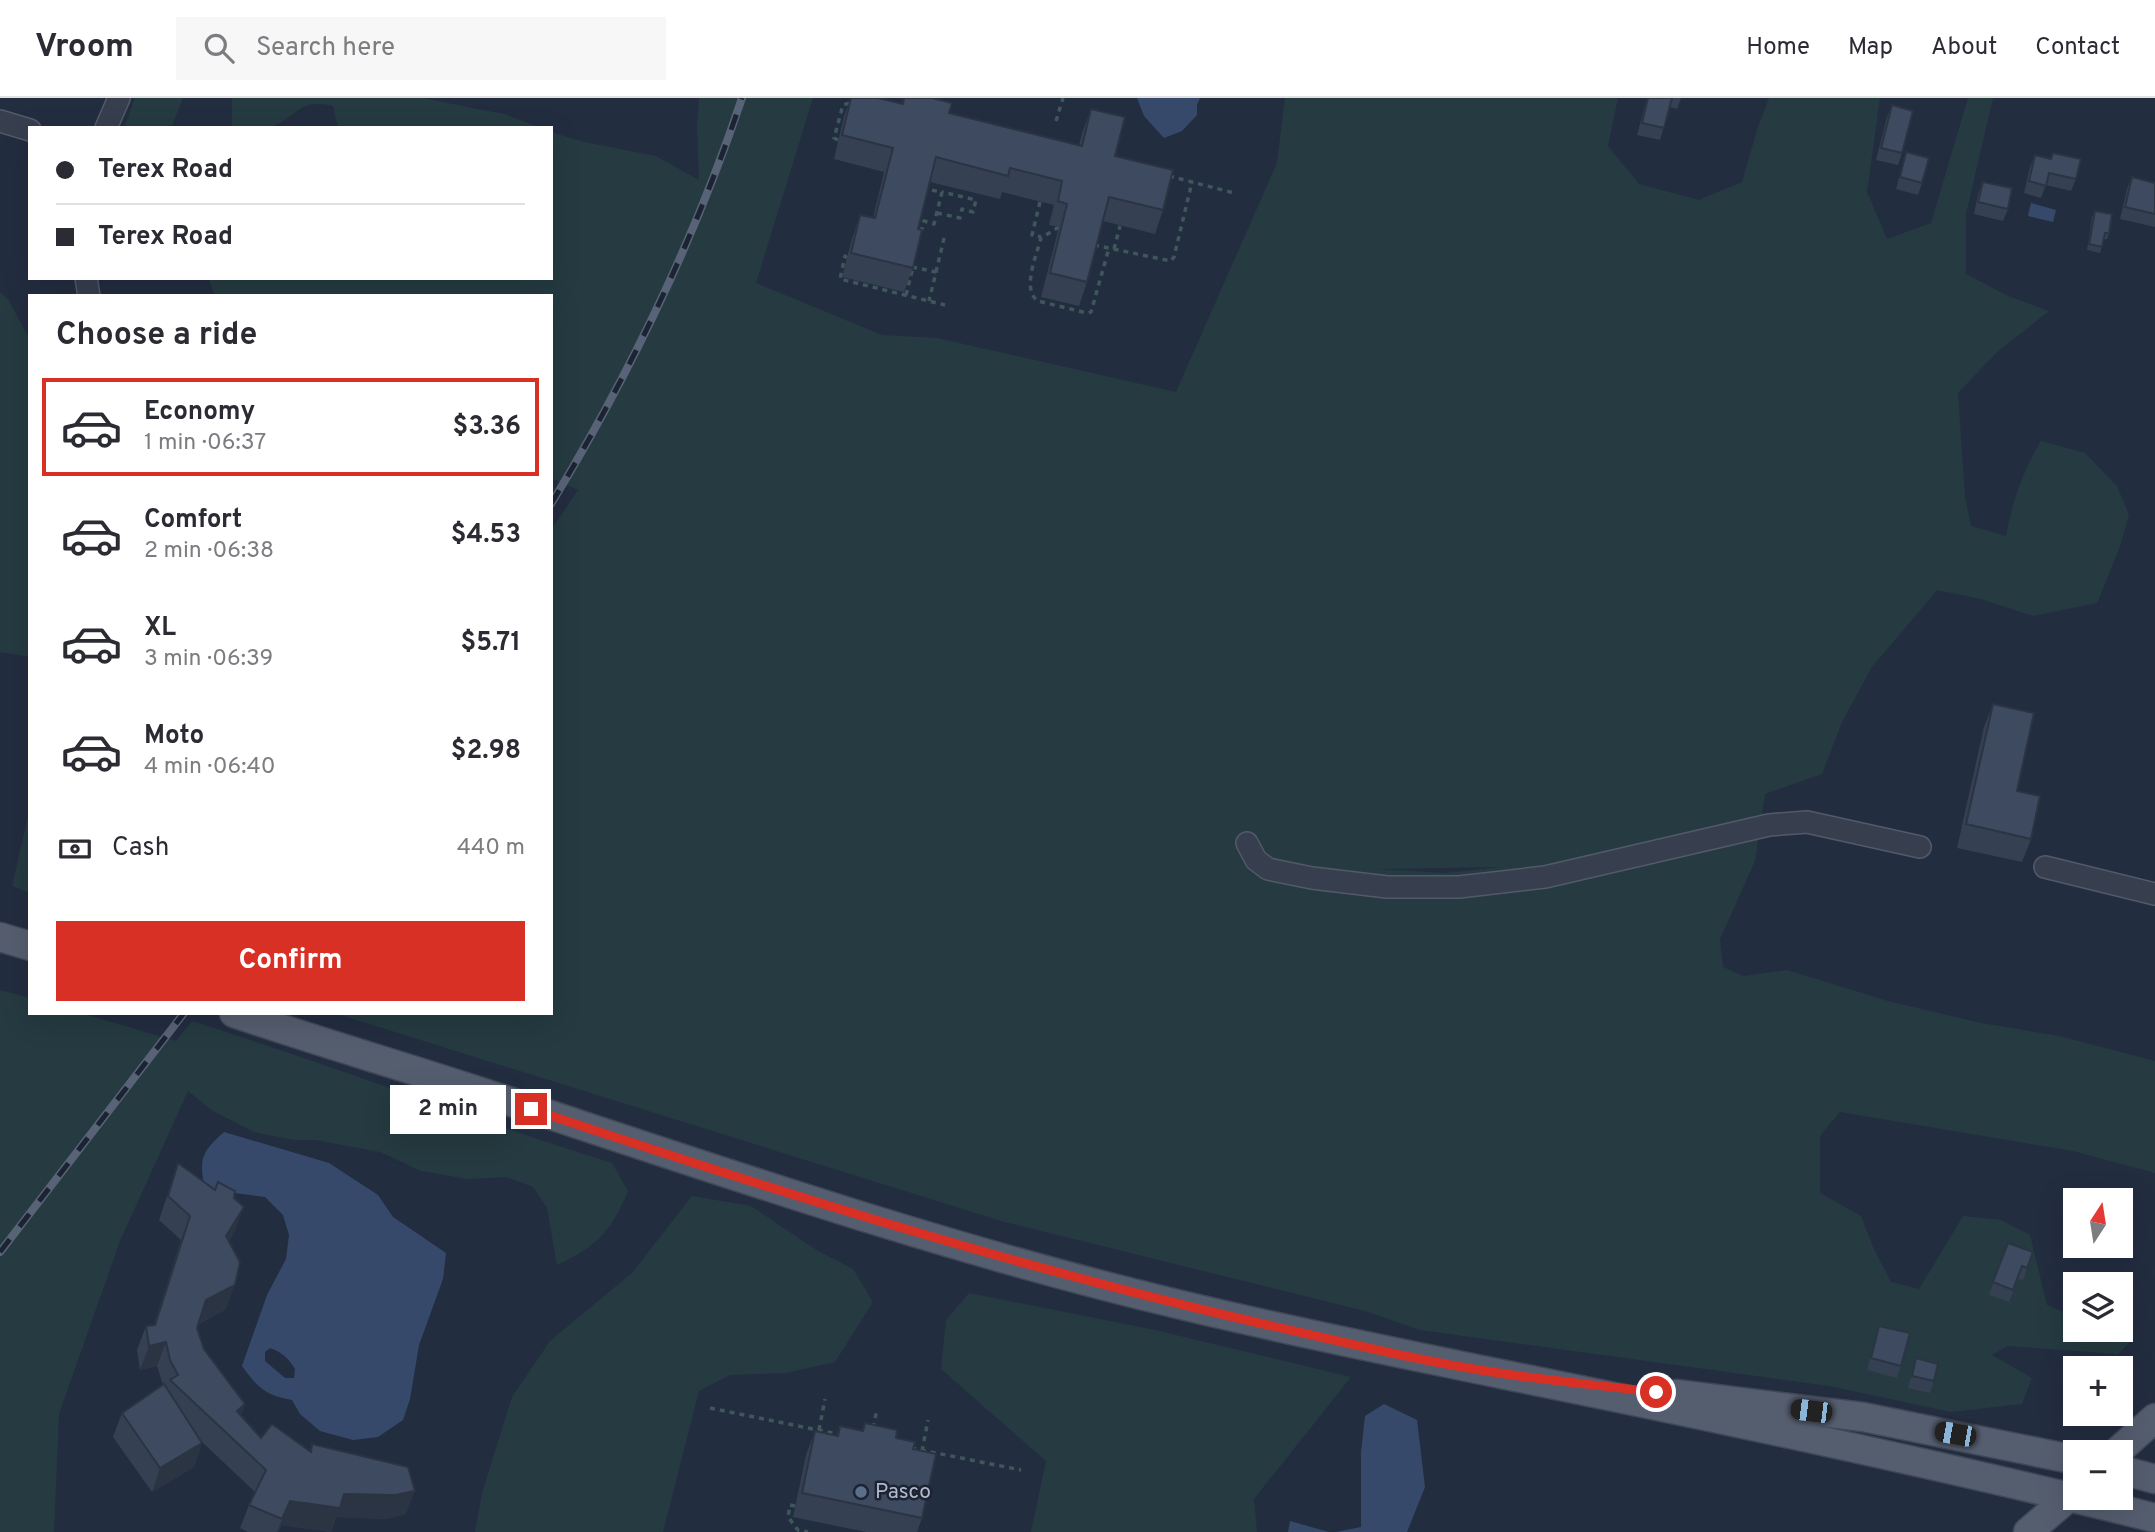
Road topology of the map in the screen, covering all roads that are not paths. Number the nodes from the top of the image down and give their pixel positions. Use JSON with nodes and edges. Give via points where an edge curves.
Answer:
{"nodes":[{"id":1,"x":118,"y":98,"type":"edge"},
{"id":2,"x":0,"y":121,"type":"edge"},
{"id":3,"x":107,"y":126,"type":"edge"},
{"id":4,"x":28,"y":129,"type":"edge"},
{"id":5,"x":1247,"y":843,"type":"dead end"},
{"id":6,"x":1920,"y":847,"type":"dead end"},
{"id":7,"x":2045,"y":867,"type":"dead end"},
{"id":8,"x":2155,"y":894,"type":"edge"},
{"id":9,"x":0,"y":937,"type":"edge"},
{"id":10,"x":28,"y":945,"type":"edge"},
{"id":11,"x":239,"y":1015,"type":"edge"},
{"id":12,"x":1500,"y":1373,"type":"junction"},
{"id":13,"x":2155,"y":1418,"type":"edge"},
{"id":14,"x":2130,"y":1440,"type":"edge"},
{"id":15,"x":2063,"y":1457,"type":"edge"},
{"id":16,"x":2133,"y":1474,"type":"edge"},
{"id":17,"x":2155,"y":1479,"type":"edge"},
{"id":18,"x":2063,"y":1492,"type":"edge"},
{"id":19,"x":2063,"y":1502,"type":"edge"},
{"id":20,"x":2127,"y":1510,"type":"edge"},
{"id":21,"x":2155,"y":1518,"type":"edge"},
{"id":22,"x":2028,"y":1532,"type":"edge"}],
"edges":[{"from":1,"to":3,"type":"street"},
{"from":2,"to":4,"type":"street"},
{"from":5,"to":6,"type":"street","via":[[1256,860],[1268,869],[1399,887],[1459,887],[1545,877],[1795,823],[1819,824]]},
{"from":7,"to":8,"type":"street"},
{"from":9,"to":10,"type":"main road"},
{"from":11,"to":12,"type":"main road","via":[[924,1236],[1164,1301]]},
{"from":12,"to":15,"type":"main road","via":[[1863,1417]]},
{"from":12,"to":18,"type":"main road"},
{"from":13,"to":14,"type":"main road"},
{"from":16,"to":17,"type":"main road"},
{"from":19,"to":22,"type":"main road"},
{"from":20,"to":21,"type":"main road"}]}
